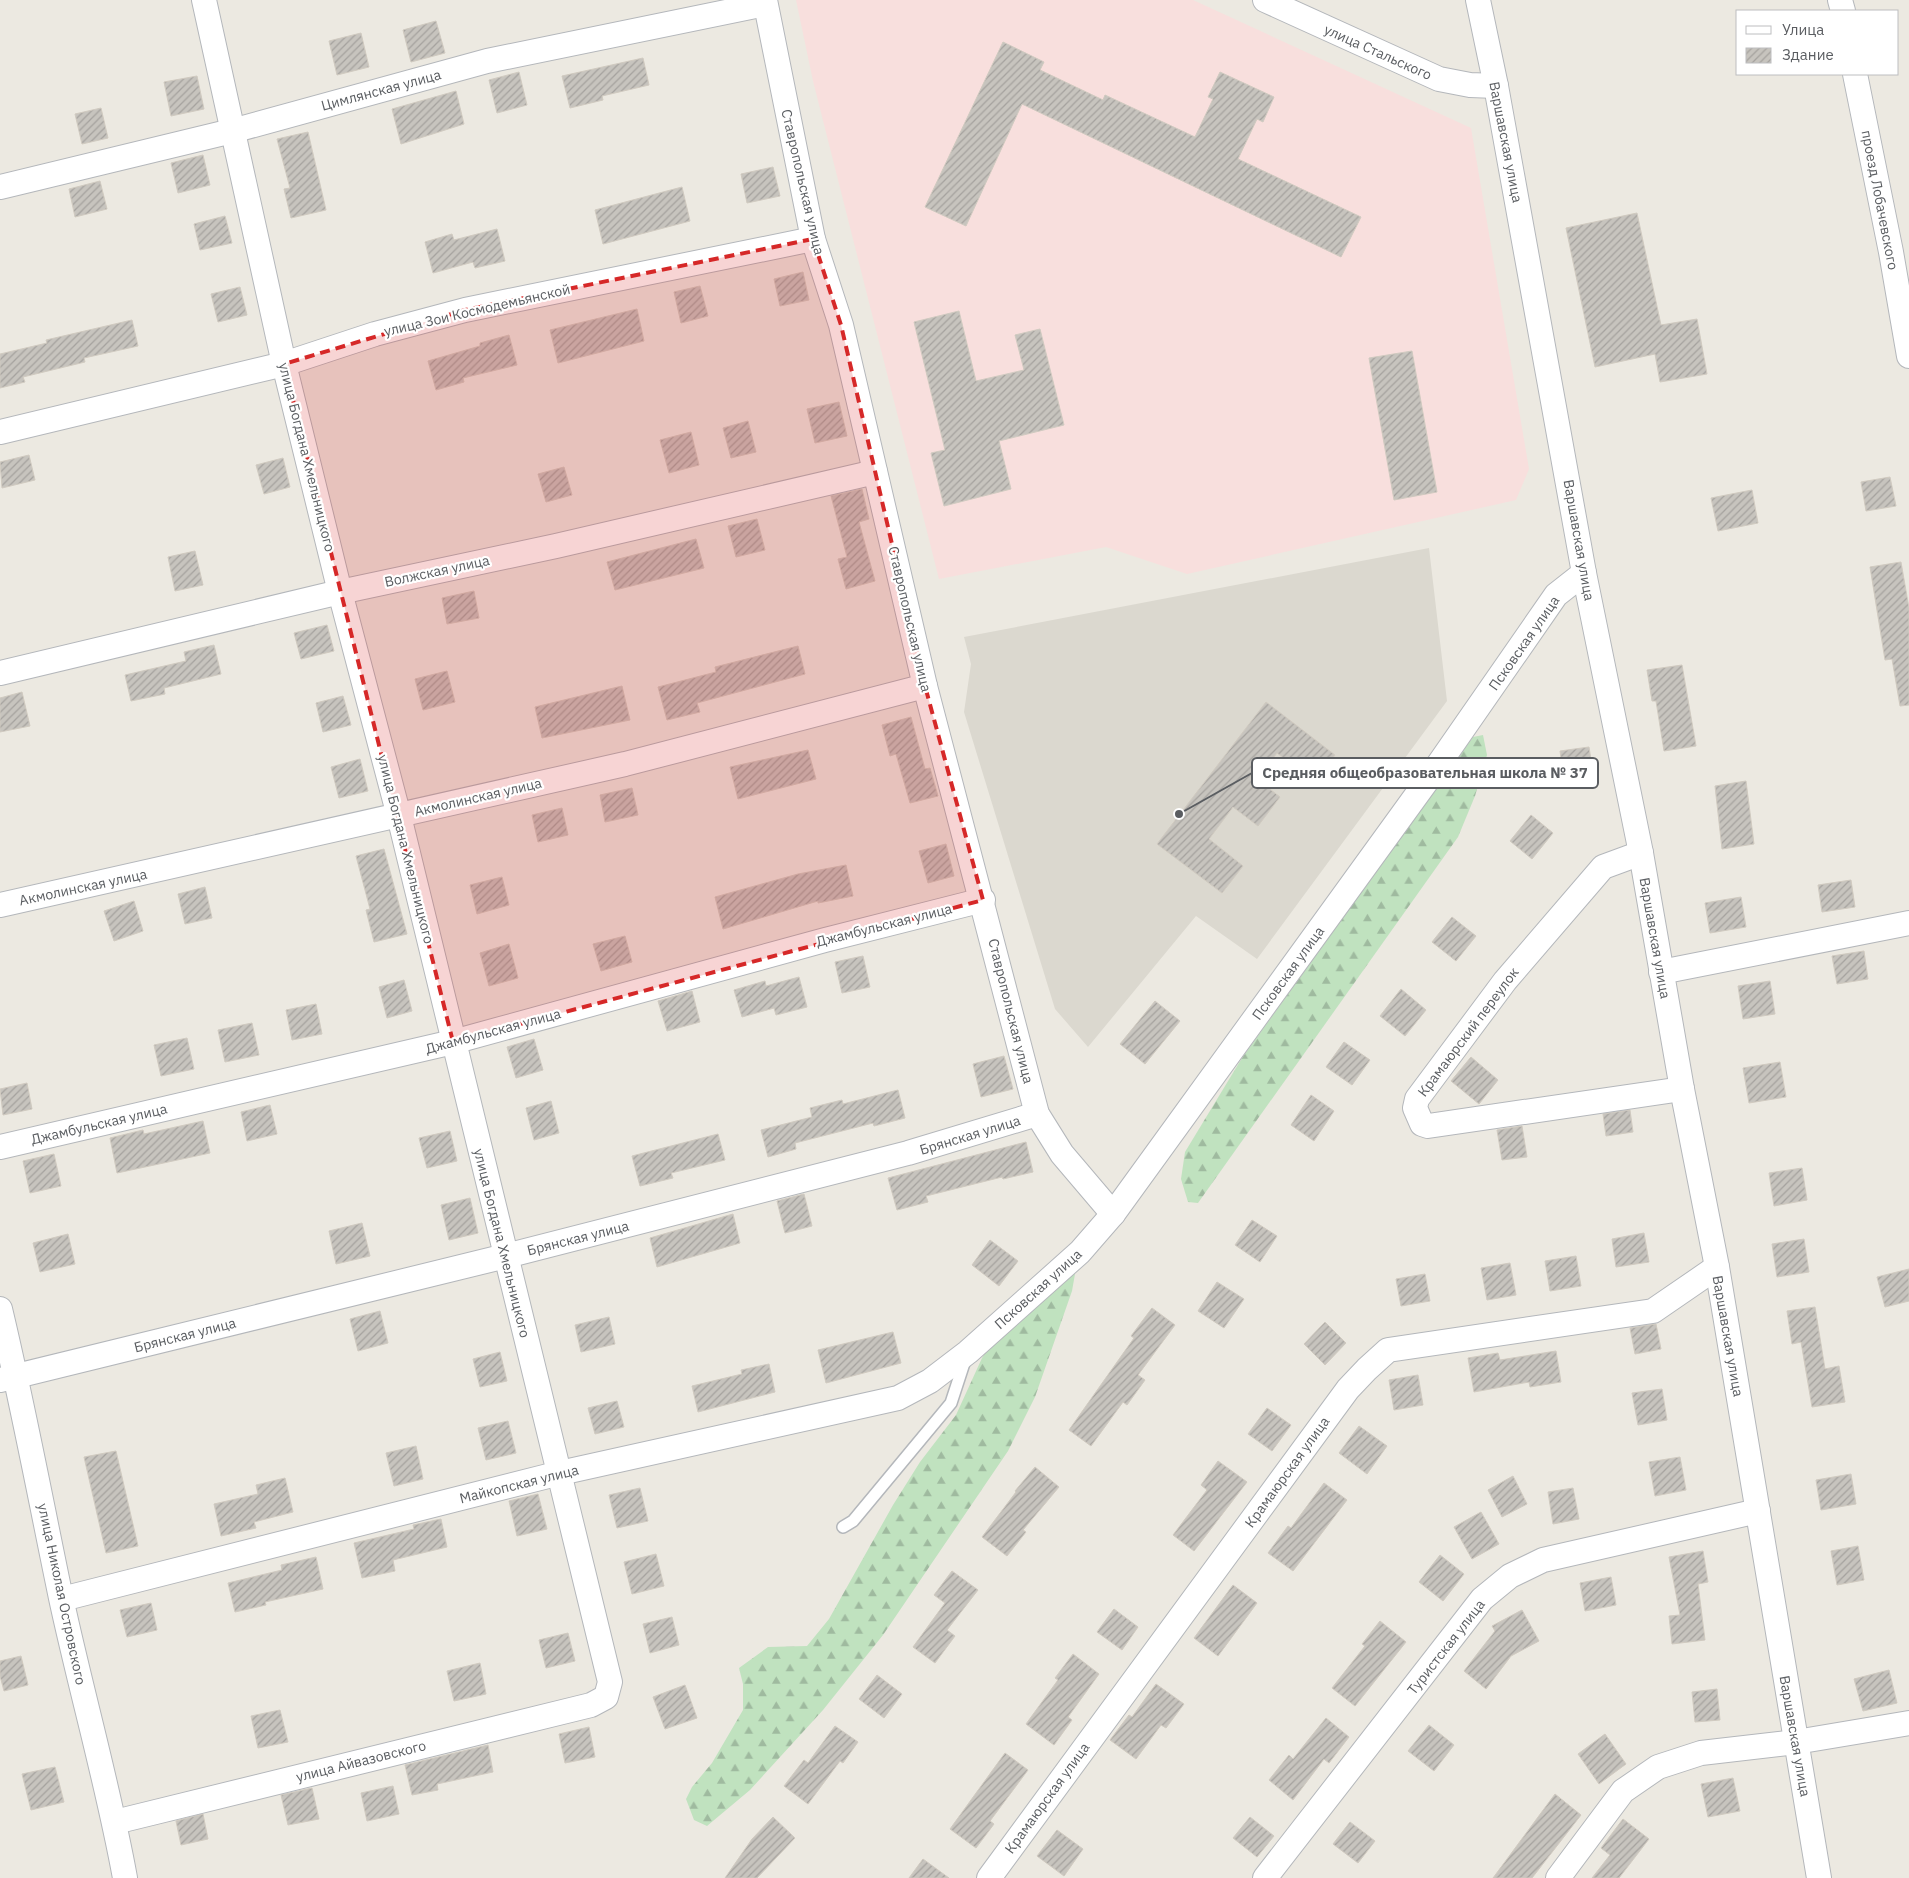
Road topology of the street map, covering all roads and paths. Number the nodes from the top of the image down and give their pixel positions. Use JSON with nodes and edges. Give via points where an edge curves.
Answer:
{"nodes":[{"id":1,"x":204,"y":0,"type":"edge"},
{"id":2,"x":1265,"y":0,"type":"edge"},
{"id":3,"x":1478,"y":0,"type":"edge"},
{"id":4,"x":765,"y":2,"type":"edge"},
{"id":5,"x":1855,"y":75,"type":"edge"},
{"id":6,"x":1496,"y":86,"type":"junction"},
{"id":7,"x":232,"y":131,"type":"junction"},
{"id":8,"x":0,"y":187,"type":"edge"},
{"id":9,"x":813,"y":239,"type":"junction"},
{"id":10,"x":1909,"y":356,"type":"edge"},
{"id":11,"x":284,"y":364,"type":"junction"},
{"id":12,"x":0,"y":432,"type":"edge"},
{"id":13,"x":875,"y":472,"type":"junction"},
{"id":14,"x":1584,"y":573,"type":"junction"},
{"id":15,"x":340,"y":592,"type":"junction"},
{"id":16,"x":0,"y":673,"type":"edge"},
{"id":17,"x":925,"y":686,"type":"junction"},
{"id":18,"x":399,"y":816,"type":"junction"},
{"id":19,"x":1641,"y":853,"type":"junction"},
{"id":20,"x":983,"y":900,"type":"junction"},
{"id":21,"x":0,"y":905,"type":"edge"},
{"id":22,"x":1909,"y":924,"type":"edge"},
{"id":23,"x":1662,"y":972,"type":"junction"},
{"id":24,"x":453,"y":1042,"type":"junction"},
{"id":25,"x":1682,"y":1090,"type":"junction"},
{"id":26,"x":1038,"y":1114,"type":"junction"},
{"id":27,"x":0,"y":1147,"type":"edge"},
{"id":28,"x":1113,"y":1214,"type":"junction"},
{"id":29,"x":506,"y":1256,"type":"junction"},
{"id":30,"x":1717,"y":1267,"type":"junction"},
{"id":31,"x":0,"y":1309,"type":"edge"},
{"id":32,"x":968,"y":1352,"type":"junction"},
{"id":33,"x":8,"y":1378,"type":"edge"},
{"id":34,"x":560,"y":1473,"type":"junction"},
{"id":35,"x":1758,"y":1511,"type":"junction"},
{"id":36,"x":843,"y":1527,"type":"dead end"},
{"id":37,"x":62,"y":1599,"type":"junction"},
{"id":38,"x":606,"y":1698,"type":"joint"},
{"id":39,"x":1909,"y":1723,"type":"edge"},
{"id":40,"x":1796,"y":1742,"type":"junction"},
{"id":41,"x":114,"y":1822,"type":"junction"},
{"id":42,"x":125,"y":1878,"type":"edge"},
{"id":43,"x":989,"y":1878,"type":"edge"},
{"id":44,"x":1265,"y":1878,"type":"edge"},
{"id":45,"x":1558,"y":1878,"type":"edge"},
{"id":46,"x":1819,"y":1878,"type":"edge"}],
"edges":[{"from":1,"to":7,"type":"street","name":"улица Богдана Хмельницкого"},
{"from":2,"to":6,"type":"street","name":"улица Стальского","via":[[1439,79]]},
{"from":3,"to":6,"type":"street","name":"Варшавская улица"},
{"from":4,"to":7,"type":"street","name":"Цимлянская улица","via":[[487,61]]},
{"from":4,"to":9,"type":"street","name":"Ставропольская улица"},
{"from":5,"to":10,"type":"street","name":"проезд Лобачевского"},
{"from":6,"to":14,"type":"street","name":"Варшавская улица"},
{"from":7,"to":8,"type":"street","name":"Цимлянская улица"},
{"from":7,"to":11,"type":"street","name":"улица Богдана Хмельницкого"},
{"from":9,"to":11,"type":"street","name":"улица Зои Космодемьянской","via":[[465,310],[375,334]]},
{"from":9,"to":13,"type":"street","name":"Ставропольская улица","via":[[841,325]]},
{"from":11,"to":12,"type":"street","name":"улица Зои Космодемьянской"},
{"from":11,"to":15,"type":"street","name":"улица Богдана Хмельницкого"},
{"from":13,"to":15,"type":"street","name":"Волжская улица"},
{"from":13,"to":17,"type":"street","name":"Ставропольская улица"},
{"from":14,"to":19,"type":"street","name":"Варшавская улица"},
{"from":14,"to":28,"type":"street","name":"Псковская улица","via":[[1556,596],[1429,778]]},
{"from":15,"to":16,"type":"street","name":"Волжская улица"},
{"from":15,"to":18,"type":"street","name":"улица Богдана Хмельницкого"},
{"from":17,"to":18,"type":"street","name":"Акмолинская улица","via":[[625,764]]},
{"from":17,"to":20,"type":"street","name":"Ставропольская улица"},
{"from":18,"to":21,"type":"street","name":"Акмолинская улица"},
{"from":18,"to":24,"type":"street","name":"улица Богдана Хмельницкого"},
{"from":19,"to":23,"type":"street","name":"Варшавская улица"},
{"from":19,"to":25,"type":"street","name":"Крамаюрский переулок","via":[[1603,866],[1505,981],[1417,1099],[1415,1108],[1422,1124],[1428,1126]]},
{"from":20,"to":24,"type":"street","name":"Джамбульская улица"},
{"from":20,"to":26,"type":"street","name":"Ставропольская улица"},
{"from":22,"to":23,"type":"street"},
{"from":23,"to":25,"type":"street","name":"Варшавская улица"},
{"from":24,"to":27,"type":"street","name":"Джамбульская улица"},
{"from":24,"to":29,"type":"street","name":"улица Богдана Хмельницкого"},
{"from":25,"to":30,"type":"street","name":"Варшавская улица"},
{"from":26,"to":28,"type":"street","name":"Ставропольская улица","via":[[1062,1154]]},
{"from":26,"to":29,"type":"street","name":"Брянская улица","via":[[908,1153]]},
{"from":28,"to":32,"type":"street","name":"Псковская улица","via":[[1080,1252]]},
{"from":29,"to":33,"type":"street","name":"Брянская улица"},
{"from":29,"to":34,"type":"street","name":"улица Богдана Хмельницкого"},
{"from":30,"to":35,"type":"street","name":"Варшавская улица"},
{"from":30,"to":43,"type":"street","name":"Крамаюрская улица","via":[[1653,1311],[1388,1350],[1348,1389]]},
{"from":31,"to":33,"type":"street","name":"улица Николая Островского"},
{"from":32,"to":34,"type":"street","name":"Майкопская улица","via":[[930,1381],[898,1398]]},
{"from":32,"to":36,"type":"lane","via":[[951,1403],[853,1521]]},
{"from":33,"to":37,"type":"street","name":"улица Николая Островского"},
{"from":34,"to":37,"type":"street","name":"Майкопская улица"},
{"from":34,"to":38,"type":"street","name":"улица Богдана Хмельницкого","via":[[610,1682]]},
{"from":35,"to":40,"type":"street","name":"Варшавская улица"},
{"from":35,"to":44,"type":"street","name":"Туристская улица","via":[[1543,1560],[1510,1576],[1482,1599]]},
{"from":37,"to":41,"type":"street","name":"улица Николая Островского"},
{"from":38,"to":41,"type":"street","name":"улица Айвазовского","via":[[591,1705]]},
{"from":39,"to":40,"type":"street"},
{"from":40,"to":45,"type":"street","via":[[1701,1753],[1658,1766],[1623,1792]]},
{"from":40,"to":46,"type":"street","name":"Варшавская улица"},
{"from":41,"to":42,"type":"street","name":"улица Николая Островского"}]}
